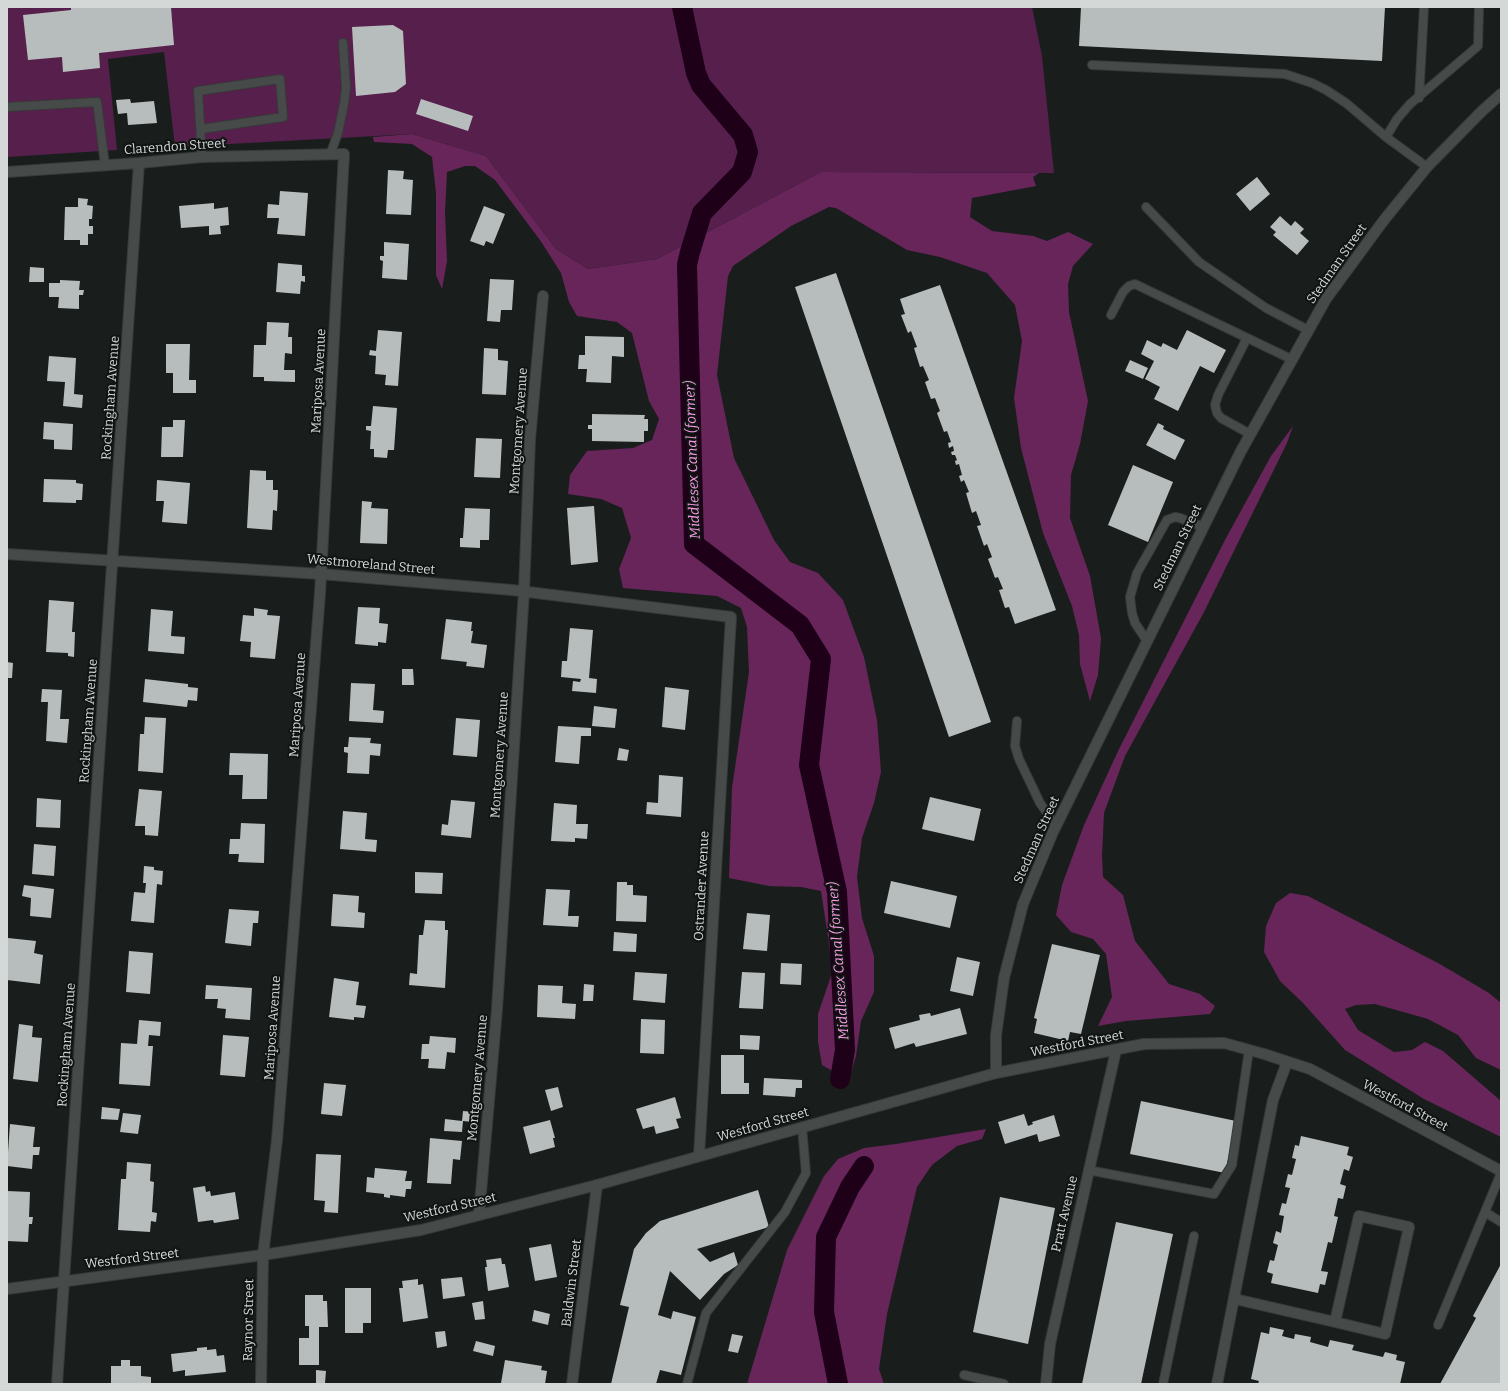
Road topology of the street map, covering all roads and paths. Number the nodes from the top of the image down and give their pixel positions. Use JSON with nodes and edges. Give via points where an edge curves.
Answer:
{"nodes":[{"id":1,"x":1424,"y":7,"type":"edge"},
{"id":2,"x":1478,"y":7,"type":"edge"},
{"id":3,"x":343,"y":43,"type":"dead end"},
{"id":4,"x":1092,"y":65,"type":"dead end"},
{"id":5,"x":1501,"y":94,"type":"edge"},
{"id":6,"x":1419,"y":98,"type":"junction"},
{"id":7,"x":7,"y":107,"type":"edge"},
{"id":8,"x":201,"y":129,"type":"junction"},
{"id":9,"x":1386,"y":137,"type":"junction"},
{"id":10,"x":344,"y":154,"type":"joint"},
{"id":11,"x":330,"y":155,"type":"junction"},
{"id":12,"x":202,"y":157,"type":"junction"},
{"id":13,"x":139,"y":163,"type":"junction"},
{"id":14,"x":105,"y":165,"type":"junction"},
{"id":15,"x":1427,"y":167,"type":"junction"},
{"id":16,"x":7,"y":172,"type":"edge"},
{"id":17,"x":1146,"y":207,"type":"dead end"},
{"id":18,"x":543,"y":296,"type":"dead end"},
{"id":19,"x":1112,"y":315,"type":"dead end"},
{"id":20,"x":1308,"y":330,"type":"junction"},
{"id":21,"x":1247,"y":338,"type":"junction"},
{"id":22,"x":1291,"y":360,"type":"junction"},
{"id":23,"x":1250,"y":434,"type":"junction"},
{"id":24,"x":1203,"y":527,"type":"junction"},
{"id":25,"x":7,"y":554,"type":"edge"},
{"id":26,"x":113,"y":560,"type":"junction"},
{"id":27,"x":321,"y":574,"type":"junction"},
{"id":28,"x":524,"y":591,"type":"junction"},
{"id":29,"x":731,"y":617,"type":"joint"},
{"id":30,"x":1147,"y":641,"type":"junction"},
{"id":31,"x":1017,"y":721,"type":"dead end"},
{"id":32,"x":1056,"y":826,"type":"junction"},
{"id":33,"x":1116,"y":1050,"type":"junction"},
{"id":34,"x":1249,"y":1050,"type":"junction"},
{"id":35,"x":1287,"y":1062,"type":"junction"},
{"id":36,"x":996,"y":1073,"type":"junction"},
{"id":37,"x":802,"y":1127,"type":"junction"},
{"id":38,"x":699,"y":1156,"type":"junction"},
{"id":39,"x":1088,"y":1170,"type":"junction"},
{"id":40,"x":1501,"y":1172,"type":"edge"},
{"id":41,"x":597,"y":1185,"type":"junction"},
{"id":42,"x":1485,"y":1212,"type":"junction"},
{"id":43,"x":479,"y":1215,"type":"junction"},
{"id":44,"x":1501,"y":1222,"type":"edge"},
{"id":45,"x":1194,"y":1236,"type":"dead end"},
{"id":46,"x":263,"y":1256,"type":"junction"},
{"id":47,"x":64,"y":1281,"type":"junction"},
{"id":48,"x":7,"y":1289,"type":"edge"},
{"id":49,"x":1235,"y":1299,"type":"junction"},
{"id":50,"x":1335,"y":1322,"type":"junction"},
{"id":51,"x":1438,"y":1325,"type":"dead end"},
{"id":52,"x":964,"y":1375,"type":"dead end"},
{"id":53,"x":57,"y":1384,"type":"edge"},
{"id":54,"x":261,"y":1384,"type":"edge"},
{"id":55,"x":572,"y":1384,"type":"edge"},
{"id":56,"x":686,"y":1384,"type":"edge"},
{"id":57,"x":1004,"y":1384,"type":"edge"},
{"id":58,"x":1046,"y":1384,"type":"edge"},
{"id":59,"x":1163,"y":1384,"type":"edge"},
{"id":60,"x":1217,"y":1384,"type":"edge"}],
"edges":[{"from":1,"to":6,"type":"lane"},
{"from":2,"to":6,"type":"lane","via":[[1478,46]]},
{"from":3,"to":11,"type":"lane","via":[[346,88],[338,133]]},
{"from":4,"to":9,"type":"lane","via":[[1284,74],[1326,90],[1346,103]]},
{"from":5,"to":15,"type":"street","name":"Stedman Street"},
{"from":6,"to":9,"type":"lane","via":[[1396,119]]},
{"from":7,"to":14,"type":"lane","via":[[97,102]]},
{"from":8,"to":8,"type":"lane","via":[[198,91],[280,79],[283,117]]},
{"from":8,"to":12,"type":"lane"},
{"from":9,"to":15,"type":"lane"},
{"from":10,"to":11,"type":"street","name":"Clarendon Street"},
{"from":10,"to":27,"type":"street","name":"Mariposa Avenue"},
{"from":11,"to":12,"type":"street","name":"Clarendon Street"},
{"from":12,"to":13,"type":"street","name":"Clarendon Street"},
{"from":13,"to":14,"type":"street","name":"Clarendon Street"},
{"from":13,"to":26,"type":"street","name":"Rockingham Avenue"},
{"from":14,"to":16,"type":"street","name":"Clarendon Street"},
{"from":15,"to":20,"type":"street","name":"Stedman Street","via":[[1326,299]]},
{"from":17,"to":20,"type":"lane","via":[[1199,262],[1266,308]]},
{"from":18,"to":28,"type":"street","name":"Montgomery Avenue","via":[[530,439]]},
{"from":19,"to":21,"type":"lane","via":[[1123,292],[1135,284]]},
{"from":20,"to":22,"type":"street","name":"Stedman Street"},
{"from":21,"to":22,"type":"lane"},
{"from":21,"to":23,"type":"lane","via":[[1215,405],[1221,418]]},
{"from":22,"to":23,"type":"street","name":"Stedman Street"},
{"from":23,"to":24,"type":"street","name":"Stedman Street"},
{"from":24,"to":30,"type":"street","name":"Stedman Street"},
{"from":24,"to":30,"type":"lane","via":[[1180,518],[1167,520],[1137,573],[1130,597],[1132,613],[1135,623]]},
{"from":25,"to":26,"type":"street","name":"Westmoreland Street"},
{"from":26,"to":27,"type":"street","name":"Westmoreland Street"},
{"from":26,"to":47,"type":"street","name":"Rockingham Avenue"},
{"from":27,"to":28,"type":"street","name":"Westmoreland Street"},
{"from":27,"to":46,"type":"street","name":"Mariposa Avenue","via":[[277,1140]]},
{"from":28,"to":29,"type":"street","name":"Westmoreland Street"},
{"from":28,"to":43,"type":"street","name":"Montgomery Avenue","via":[[496,1009]]},
{"from":29,"to":38,"type":"street","name":"Ostrander Avenue"},
{"from":30,"to":32,"type":"street","name":"Stedman Street"},
{"from":31,"to":32,"type":"lane","via":[[1015,746],[1019,759],[1040,803]]},
{"from":32,"to":36,"type":"street","name":"Stedman Street","via":[[1023,904],[1004,978],[996,1035]]},
{"from":33,"to":34,"type":"street","name":"Westford Street","via":[[1144,1044],[1224,1043]]},
{"from":33,"to":36,"type":"street","name":"Westford Street"},
{"from":33,"to":39,"type":"street","name":"Pratt Avenue"},
{"from":34,"to":35,"type":"street","name":"Westford Street"},
{"from":34,"to":39,"type":"lane","via":[[1232,1165],[1214,1194]]},
{"from":35,"to":40,"type":"street","name":"Westford Street","via":[[1310,1069]]},
{"from":35,"to":49,"type":"street","via":[[1273,1100]]},
{"from":36,"to":37,"type":"street","name":"Westford Street"},
{"from":37,"to":38,"type":"street","name":"Westford Street"},
{"from":37,"to":56,"type":"lane","via":[[806,1173],[785,1212],[706,1313]]},
{"from":38,"to":41,"type":"street","name":"Westford Street"},
{"from":39,"to":58,"type":"street","name":"Pratt Avenue","via":[[1050,1344]]},
{"from":40,"to":42,"type":"lane"},
{"from":41,"to":43,"type":"street","name":"Westford Street"},
{"from":41,"to":55,"type":"street","name":"Baldwin Street"},
{"from":42,"to":44,"type":"lane"},
{"from":42,"to":51,"type":"lane"},
{"from":43,"to":46,"type":"street","name":"Westford Street","via":[[421,1230]]},
{"from":45,"to":59,"type":"lane"},
{"from":46,"to":47,"type":"street","name":"Westford Street"},
{"from":46,"to":54,"type":"street","name":"Raynor Street"},
{"from":47,"to":48,"type":"street","name":"Westford Street"},
{"from":47,"to":53,"type":"street","name":"Rockingham Avenue"},
{"from":49,"to":50,"type":"street"},
{"from":49,"to":60,"type":"street"},
{"from":50,"to":50,"type":"street","via":[[1385,1334],[1409,1227],[1359,1216]]},
{"from":52,"to":57,"type":"lane"}]}
